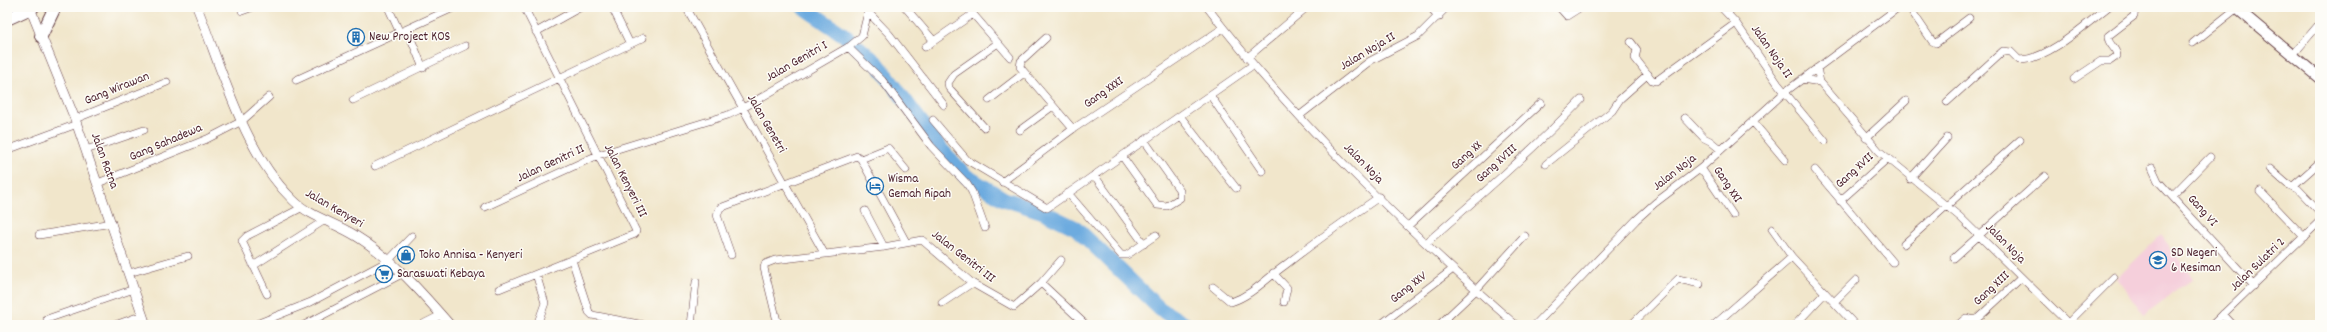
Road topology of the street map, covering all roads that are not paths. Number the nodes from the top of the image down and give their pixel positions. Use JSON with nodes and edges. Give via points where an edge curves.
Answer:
{"nodes":[{"id":1,"x":55,"y":7,"type":"edge"},
{"id":2,"x":197,"y":7,"type":"edge"},
{"id":3,"x":253,"y":7,"type":"edge"},
{"id":4,"x":388,"y":7,"type":"edge"},
{"id":5,"x":455,"y":7,"type":"edge"},
{"id":6,"x":524,"y":7,"type":"edge"},
{"id":7,"x":581,"y":7,"type":"edge"},
{"id":8,"x":612,"y":7,"type":"edge"},
{"id":9,"x":687,"y":7,"type":"edge"},
{"id":10,"x":905,"y":7,"type":"edge"},
{"id":11,"x":967,"y":7,"type":"edge"},
{"id":12,"x":1206,"y":7,"type":"edge"},
{"id":13,"x":1305,"y":7,"type":"edge"},
{"id":14,"x":1430,"y":7,"type":"edge"},
{"id":15,"x":1447,"y":7,"type":"edge"},
{"id":16,"x":1559,"y":7,"type":"edge"},
{"id":17,"x":1581,"y":7,"type":"edge"},
{"id":18,"x":1722,"y":7,"type":"edge"},
{"id":19,"x":1734,"y":7,"type":"edge"},
{"id":20,"x":1899,"y":7,"type":"edge"},
{"id":21,"x":1909,"y":7,"type":"edge"},
{"id":22,"x":2108,"y":7,"type":"edge"},
{"id":23,"x":2136,"y":8,"type":"edge"},
{"id":24,"x":2236,"y":8,"type":"edge"},
{"id":25,"x":31,"y":9,"type":"edge"},
{"id":26,"x":870,"y":10,"type":"edge"},
{"id":27,"x":242,"y":11,"type":"dead end"},
{"id":28,"x":1727,"y":13,"type":"junction"},
{"id":29,"x":973,"y":14,"type":"junction"},
{"id":30,"x":1439,"y":17,"type":"junction"},
{"id":31,"x":1969,"y":18,"type":"dead end"},
{"id":32,"x":7,"y":19,"type":"edge"},
{"id":33,"x":1736,"y":23,"type":"junction"},
{"id":34,"x":2320,"y":23,"type":"edge"},
{"id":35,"x":1223,"y":28,"type":"junction"},
{"id":36,"x":403,"y":31,"type":"junction"},
{"id":37,"x":536,"y":32,"type":"junction"},
{"id":38,"x":41,"y":36,"type":"junction"},
{"id":39,"x":643,"y":38,"type":"dead end"},
{"id":40,"x":1046,"y":38,"type":"dead end"},
{"id":41,"x":934,"y":41,"type":"junction"},
{"id":42,"x":1631,"y":42,"type":"dead end"},
{"id":43,"x":998,"y":43,"type":"junction"},
{"id":44,"x":2193,"y":43,"type":"dead end"},
{"id":45,"x":630,"y":44,"type":"junction"},
{"id":46,"x":465,"y":46,"type":"dead end"},
{"id":47,"x":849,"y":46,"type":"junction"},
{"id":48,"x":925,"y":46,"type":"dead end"},
{"id":49,"x":2292,"y":56,"type":"junction"},
{"id":50,"x":1010,"y":57,"type":"dead end"},
{"id":51,"x":1247,"y":58,"type":"junction"},
{"id":52,"x":1253,"y":65,"type":"junction"},
{"id":53,"x":423,"y":68,"type":"junction"},
{"id":54,"x":1817,"y":68,"type":"junction"},
{"id":55,"x":1024,"y":73,"type":"junction"},
{"id":56,"x":1648,"y":74,"type":"junction"},
{"id":57,"x":2320,"y":78,"type":"edge"},
{"id":58,"x":559,"y":79,"type":"junction"},
{"id":59,"x":1802,"y":79,"type":"junction"},
{"id":60,"x":2074,"y":79,"type":"dead end"},
{"id":61,"x":296,"y":80,"type":"dead end"},
{"id":62,"x":167,"y":82,"type":"dead end"},
{"id":63,"x":1820,"y":82,"type":"junction"},
{"id":64,"x":1785,"y":92,"type":"junction"},
{"id":65,"x":1210,"y":95,"type":"junction"},
{"id":66,"x":269,"y":97,"type":"dead end"},
{"id":67,"x":353,"y":100,"type":"dead end"},
{"id":68,"x":989,"y":100,"type":"dead end"},
{"id":69,"x":1581,"y":100,"type":"dead end"},
{"id":70,"x":1906,"y":101,"type":"dead end"},
{"id":71,"x":1947,"y":102,"type":"dead end"},
{"id":72,"x":1541,"y":103,"type":"dead end"},
{"id":73,"x":944,"y":105,"type":"dead end"},
{"id":74,"x":1053,"y":106,"type":"junction"},
{"id":75,"x":743,"y":108,"type":"junction"},
{"id":76,"x":1180,"y":116,"type":"junction"},
{"id":77,"x":1299,"y":116,"type":"junction"},
{"id":78,"x":1684,"y":118,"type":"dead end"},
{"id":79,"x":933,"y":120,"type":"dead end"},
{"id":80,"x":242,"y":121,"type":"junction"},
{"id":81,"x":76,"y":122,"type":"junction"},
{"id":82,"x":1753,"y":122,"type":"junction"},
{"id":83,"x":984,"y":127,"type":"dead end"},
{"id":84,"x":1073,"y":129,"type":"junction"},
{"id":85,"x":144,"y":130,"type":"dead end"},
{"id":86,"x":1020,"y":130,"type":"dead end"},
{"id":87,"x":1866,"y":138,"type":"junction"},
{"id":88,"x":1947,"y":138,"type":"dead end"},
{"id":89,"x":1144,"y":140,"type":"junction"},
{"id":90,"x":2020,"y":140,"type":"dead end"},
{"id":91,"x":1825,"y":141,"type":"dead end"},
{"id":92,"x":7,"y":150,"type":"edge"},
{"id":93,"x":86,"y":150,"type":"junction"},
{"id":94,"x":1721,"y":150,"type":"junction"},
{"id":95,"x":598,"y":155,"type":"junction"},
{"id":96,"x":1122,"y":156,"type":"junction"},
{"id":97,"x":2210,"y":157,"type":"dead end"},
{"id":98,"x":861,"y":159,"type":"junction"},
{"id":99,"x":1887,"y":159,"type":"junction"},
{"id":100,"x":1785,"y":160,"type":"dead end"},
{"id":101,"x":2320,"y":162,"type":"edge"},
{"id":102,"x":1546,"y":164,"type":"dead end"},
{"id":103,"x":375,"y":166,"type":"dead end"},
{"id":104,"x":1702,"y":168,"type":"junction"},
{"id":105,"x":2152,"y":168,"type":"dead end"},
{"id":106,"x":2270,"y":169,"type":"dead end"},
{"id":107,"x":906,"y":170,"type":"dead end"},
{"id":108,"x":1815,"y":170,"type":"dead end"},
{"id":109,"x":1262,"y":171,"type":"dead end"},
{"id":110,"x":1094,"y":175,"type":"junction"},
{"id":111,"x":2045,"y":176,"type":"dead end"},
{"id":112,"x":1910,"y":179,"type":"junction"},
{"id":113,"x":1002,"y":182,"type":"junction"},
{"id":114,"x":98,"y":183,"type":"junction"},
{"id":115,"x":786,"y":184,"type":"junction"},
{"id":116,"x":2293,"y":186,"type":"junction"},
{"id":117,"x":1236,"y":188,"type":"dead end"},
{"id":118,"x":2260,"y":191,"type":"dead end"},
{"id":119,"x":1068,"y":193,"type":"junction"},
{"id":120,"x":2172,"y":196,"type":"junction"},
{"id":121,"x":1379,"y":197,"type":"junction"},
{"id":122,"x":1840,"y":201,"type":"junction"},
{"id":123,"x":1946,"y":205,"type":"junction"},
{"id":124,"x":485,"y":207,"type":"dead end"},
{"id":125,"x":301,"y":208,"type":"junction"},
{"id":126,"x":866,"y":211,"type":"dead end"},
{"id":127,"x":2320,"y":212,"type":"edge"},
{"id":128,"x":1733,"y":215,"type":"dead end"},
{"id":129,"x":325,"y":220,"type":"junction"},
{"id":130,"x":2320,"y":221,"type":"edge"},
{"id":131,"x":112,"y":223,"type":"junction"},
{"id":132,"x":1408,"y":226,"type":"junction"},
{"id":133,"x":985,"y":228,"type":"dead end"},
{"id":134,"x":1772,"y":229,"type":"dead end"},
{"id":135,"x":39,"y":235,"type":"dead end"},
{"id":136,"x":1156,"y":235,"type":"dead end"},
{"id":137,"x":1979,"y":235,"type":"junction"},
{"id":138,"x":412,"y":236,"type":"dead end"},
{"id":139,"x":1525,"y":236,"type":"dead end"},
{"id":140,"x":2304,"y":237,"type":"junction"},
{"id":141,"x":906,"y":242,"type":"junction"},
{"id":142,"x":1426,"y":243,"type":"junction"},
{"id":143,"x":1144,"y":244,"type":"junction"},
{"id":144,"x":1904,"y":244,"type":"dead end"},
{"id":145,"x":884,"y":247,"type":"junction"},
{"id":146,"x":824,"y":253,"type":"junction"},
{"id":147,"x":731,"y":255,"type":"dead end"},
{"id":148,"x":188,"y":256,"type":"dead end"},
{"id":149,"x":1792,"y":257,"type":"junction"},
{"id":150,"x":1954,"y":258,"type":"dead end"},
{"id":151,"x":572,"y":260,"type":"junction"},
{"id":152,"x":1061,"y":260,"type":"dead end"},
{"id":153,"x":388,"y":261,"type":"junction"},
{"id":154,"x":1893,"y":262,"type":"dead end"},
{"id":155,"x":253,"y":266,"type":"junction"},
{"id":156,"x":1453,"y":269,"type":"junction"},
{"id":157,"x":129,"y":273,"type":"junction"},
{"id":158,"x":402,"y":274,"type":"junction"},
{"id":159,"x":536,"y":274,"type":"junction"},
{"id":160,"x":1273,"y":274,"type":"junction"},
{"id":161,"x":2114,"y":277,"type":"dead end"},
{"id":162,"x":2021,"y":278,"type":"junction"},
{"id":163,"x":1856,"y":280,"type":"dead end"},
{"id":164,"x":696,"y":282,"type":"dead end"},
{"id":165,"x":972,"y":283,"type":"junction"},
{"id":166,"x":1041,"y":283,"type":"junction"},
{"id":167,"x":1700,"y":284,"type":"dead end"},
{"id":168,"x":2254,"y":286,"type":"junction"},
{"id":169,"x":1213,"y":287,"type":"dead end"},
{"id":170,"x":134,"y":289,"type":"junction"},
{"id":171,"x":499,"y":290,"type":"dead end"},
{"id":172,"x":1475,"y":291,"type":"junction"},
{"id":173,"x":1825,"y":293,"type":"junction"},
{"id":174,"x":266,"y":294,"type":"dead end"},
{"id":175,"x":1284,"y":302,"type":"dead end"},
{"id":176,"x":1834,"y":302,"type":"junction"},
{"id":177,"x":942,"y":303,"type":"dead end"},
{"id":178,"x":2223,"y":314,"type":"junction"},
{"id":179,"x":143,"y":315,"type":"junction"},
{"id":180,"x":441,"y":315,"type":"junction"},
{"id":181,"x":47,"y":319,"type":"dead end"},
{"id":182,"x":1959,"y":324,"type":"dead end"},
{"id":183,"x":2069,"y":324,"type":"edge"},
{"id":184,"x":115,"y":325,"type":"edge"},
{"id":185,"x":146,"y":325,"type":"edge"},
{"id":186,"x":254,"y":325,"type":"edge"},
{"id":187,"x":304,"y":325,"type":"edge"},
{"id":188,"x":421,"y":325,"type":"edge"},
{"id":189,"x":450,"y":325,"type":"edge"},
{"id":190,"x":537,"y":325,"type":"edge"},
{"id":191,"x":644,"y":325,"type":"edge"},
{"id":192,"x":691,"y":325,"type":"edge"},
{"id":193,"x":778,"y":325,"type":"edge"},
{"id":194,"x":1086,"y":325,"type":"edge"},
{"id":195,"x":1380,"y":325,"type":"edge"},
{"id":196,"x":1439,"y":325,"type":"edge"},
{"id":197,"x":1516,"y":325,"type":"edge"},
{"id":198,"x":1535,"y":325,"type":"edge"},
{"id":199,"x":1631,"y":325,"type":"edge"},
{"id":200,"x":1714,"y":325,"type":"edge"},
{"id":201,"x":1795,"y":325,"type":"edge"},
{"id":202,"x":1855,"y":325,"type":"edge"},
{"id":203,"x":2212,"y":325,"type":"edge"},
{"id":204,"x":2233,"y":325,"type":"edge"}],
"edges":[{"from":1,"to":38,"type":"highway"},
{"from":2,"to":80,"type":"street","name":"Jalan Kenyeri"},
{"from":3,"to":27,"type":"street"},
{"from":4,"to":36,"type":"street"},
{"from":5,"to":36,"type":"street"},
{"from":6,"to":37,"type":"street","name":"Jalan Kenyeri III"},
{"from":7,"to":37,"type":"street"},
{"from":8,"to":45,"type":"street"},
{"from":9,"to":75,"type":"street","name":"Jalan Genetri"},
{"from":10,"to":41,"type":"street"},
{"from":11,"to":29,"type":"street"},
{"from":12,"to":35,"type":"street","name":"Jalan Noja"},
{"from":13,"to":51,"type":"street"},
{"from":14,"to":30,"type":"street"},
{"from":15,"to":30,"type":"street","name":"Jalan Noja II"},
{"from":16,"to":17,"type":"street","via":[[1567,16]]},
{"from":18,"to":28,"type":"street","name":"Jalan Noja II"},
{"from":19,"to":28,"type":"street"},
{"from":20,"to":54,"type":"street"},
{"from":21,"to":31,"type":"street","via":[[1936,43]]},
{"from":22,"to":71,"type":"street","via":[[2058,45],[2030,59],[2019,60],[2011,52],[2003,51]]},
{"from":23,"to":60,"type":"street","via":[[2134,16],[2108,36],[2117,56],[2110,61],[2101,61]]},
{"from":24,"to":44,"type":"street"},
{"from":24,"to":49,"type":"main road"},
{"from":25,"to":32,"type":"highway"},
{"from":25,"to":38,"type":"street","name":"Jalan Ratna"},
{"from":26,"to":47,"type":"street","name":"Jalan Genitri I","via":[[862,36]]},
{"from":26,"to":73,"type":"street"},
{"from":28,"to":33,"type":"street","name":"Jalan Noja II"},
{"from":29,"to":41,"type":"street"},
{"from":29,"to":43,"type":"street"},
{"from":30,"to":77,"type":"street","name":"Jalan Noja II","via":[[1418,36],[1355,71]]},
{"from":33,"to":56,"type":"street","via":[[1658,80],[1654,81]]},
{"from":33,"to":64,"type":"street","name":"Jalan Noja II"},
{"from":34,"to":49,"type":"street"},
{"from":35,"to":51,"type":"street","name":"Jalan Noja"},
{"from":35,"to":84,"type":"street","name":"Gang XXXI"},
{"from":36,"to":53,"type":"street"},
{"from":36,"to":61,"type":"street"},
{"from":37,"to":58,"type":"street","name":"Jalan Kenyeri III"},
{"from":38,"to":81,"type":"street","name":"Jalan Ratna"},
{"from":39,"to":45,"type":"street"},
{"from":40,"to":55,"type":"street","via":[[1021,61],[1020,67]]},
{"from":41,"to":48,"type":"street"},
{"from":42,"to":56,"type":"street","via":[[1636,49],[1635,58]]},
{"from":43,"to":50,"type":"street"},
{"from":43,"to":83,"type":"street","via":[[954,74],[948,82],[949,88]]},
{"from":45,"to":58,"type":"street"},
{"from":46,"to":53,"type":"street"},
{"from":47,"to":75,"type":"street","name":"Jalan Genitri I"},
{"from":47,"to":133,"type":"street","via":[[882,80],[931,146],[972,192]]},
{"from":49,"to":57,"type":"main road"},
{"from":51,"to":52,"type":"street","name":"Jalan Noja"},
{"from":52,"to":65,"type":"street"},
{"from":52,"to":77,"type":"street","name":"Jalan Noja"},
{"from":53,"to":67,"type":"street"},
{"from":54,"to":59,"type":"street","name":"Jalan Noja"},
{"from":54,"to":63,"type":"street","name":"Jalan Noja"},
{"from":55,"to":68,"type":"street"},
{"from":55,"to":74,"type":"street"},
{"from":56,"to":102,"type":"street","via":[[1620,99],[1612,111]]},
{"from":58,"to":95,"type":"street","name":"Jalan Kenyeri III"},
{"from":58,"to":103,"type":"street"},
{"from":59,"to":63,"type":"street"},
{"from":59,"to":64,"type":"street","name":"Jalan Noja"},
{"from":62,"to":81,"type":"street","name":"Gang Wirawan"},
{"from":63,"to":87,"type":"street","name":"Jalan Noja"},
{"from":64,"to":82,"type":"street","name":"Jalan Noja"},
{"from":64,"to":91,"type":"street","name":"Jalan Noja II"},
{"from":65,"to":76,"type":"street"},
{"from":65,"to":109,"type":"street"},
{"from":66,"to":80,"type":"street","name":"Gang Sahadewa"},
{"from":69,"to":142,"type":"street","name":"Gang XVIII","via":[[1552,131]]},
{"from":70,"to":87,"type":"street"},
{"from":72,"to":132,"type":"street","name":"Gang XX"},
{"from":74,"to":84,"type":"street"},
{"from":74,"to":86,"type":"street"},
{"from":75,"to":95,"type":"street","name":"Jalan Genitri II","via":[[728,115]]},
{"from":75,"to":115,"type":"street","name":"Jalan Genetri"},
{"from":76,"to":89,"type":"street"},
{"from":76,"to":117,"type":"street"},
{"from":77,"to":121,"type":"street","name":"Jalan Noja"},
{"from":78,"to":94,"type":"street","via":[[1704,138]]},
{"from":79,"to":113,"type":"street","via":[[967,160]]},
{"from":80,"to":114,"type":"street","name":"Gang Sahadewa","via":[[171,155]]},
{"from":80,"to":125,"type":"street","name":"Jalan Kenyeri","via":[[272,177]]},
{"from":81,"to":92,"type":"street","name":"Gang Wirawan"},
{"from":81,"to":93,"type":"street","name":"Jalan Ratna"},
{"from":82,"to":94,"type":"street","name":"Jalan Noja"},
{"from":82,"to":100,"type":"street"},
{"from":84,"to":113,"type":"street","name":"Gang XXXI"},
{"from":85,"to":93,"type":"street"},
{"from":87,"to":99,"type":"street","name":"Jalan Noja"},
{"from":88,"to":112,"type":"street"},
{"from":89,"to":96,"type":"street"},
{"from":89,"to":96,"type":"street","via":[[1180,191],[1180,198],[1167,206],[1157,205]]},
{"from":90,"to":123,"type":"street"},
{"from":93,"to":114,"type":"street","name":"Jalan Ratna"},
{"from":94,"to":104,"type":"street","name":"Jalan Noja"},
{"from":95,"to":124,"type":"street","name":"Jalan Genitri II"},
{"from":95,"to":151,"type":"street","name":"Jalan Kenyeri III","via":[[636,231],[635,234]]},
{"from":96,"to":110,"type":"street"},
{"from":97,"to":120,"type":"street"},
{"from":98,"to":107,"type":"street","via":[[888,148]]},
{"from":98,"to":115,"type":"street","via":[[854,157]]},
{"from":98,"to":141,"type":"street"},
{"from":99,"to":112,"type":"street","name":"Jalan Noja"},
{"from":99,"to":122,"type":"street","name":"Gang XVII"},
{"from":101,"to":116,"type":"street"},
{"from":104,"to":128,"type":"street","name":"Gang XXI"},
{"from":104,"to":198,"type":"street","name":"Jalan Noja","via":[[1636,220]]},
{"from":105,"to":120,"type":"street","name":"Gang VI","via":[[2158,181]]},
{"from":106,"to":116,"type":"street"},
{"from":108,"to":122,"type":"street"},
{"from":110,"to":119,"type":"street"},
{"from":110,"to":143,"type":"street"},
{"from":111,"to":137,"type":"street"},
{"from":112,"to":123,"type":"street","name":"Jalan Noja"},
{"from":113,"to":119,"type":"street","via":[[1047,208]]},
{"from":114,"to":131,"type":"street","name":"Jalan Ratna"},
{"from":115,"to":146,"type":"street","name":"Jalan Genetri"},
{"from":115,"to":147,"type":"street","via":[[718,209],[717,215]]},
{"from":116,"to":127,"type":"street"},
{"from":118,"to":140,"type":"street"},
{"from":119,"to":143,"type":"street","via":[[1121,255],[1127,255]]},
{"from":120,"to":168,"type":"street","name":"Gang VI"},
{"from":121,"to":132,"type":"street","name":"Jalan Noja"},
{"from":121,"to":160,"type":"street"},
{"from":122,"to":154,"type":"street"},
{"from":123,"to":137,"type":"street","name":"Jalan Noja"},
{"from":123,"to":144,"type":"street"},
{"from":125,"to":129,"type":"street","name":"Jalan Kenyeri"},
{"from":125,"to":155,"type":"street","via":[[243,238],[242,244]]},
{"from":126,"to":145,"type":"street"},
{"from":129,"to":153,"type":"street","name":"Jalan Kenyeri","via":[[356,236]]},
{"from":129,"to":155,"type":"street"},
{"from":130,"to":140,"type":"street","name":"Jalan Sulatri 2"},
{"from":131,"to":135,"type":"street"},
{"from":131,"to":157,"type":"street","name":"Jalan Ratna"},
{"from":132,"to":142,"type":"street","name":"Jalan Noja"},
{"from":134,"to":149,"type":"street"},
{"from":136,"to":143,"type":"street"},
{"from":137,"to":150,"type":"street"},
{"from":137,"to":162,"type":"street","name":"Jalan Noja"},
{"from":138,"to":153,"type":"street"},
{"from":139,"to":172,"type":"street"},
{"from":140,"to":168,"type":"street","name":"Jalan Sulatri 2"},
{"from":141,"to":145,"type":"street","name":"Jalan Genitri III"},
{"from":141,"to":165,"type":"street","name":"Jalan Genitri III","via":[[918,239],[927,243]]},
{"from":142,"to":156,"type":"street","name":"Jalan Noja"},
{"from":145,"to":146,"type":"street","name":"Jalan Genitri III"},
{"from":146,"to":193,"type":"street","name":"Jalan Genitri III","via":[[775,260],[765,264]]},
{"from":148,"to":157,"type":"street"},
{"from":149,"to":173,"type":"street"},
{"from":149,"to":200,"type":"street"},
{"from":151,"to":159,"type":"street","name":"Jalan Kenyeri III"},
{"from":151,"to":191,"type":"street","via":[[592,315]]},
{"from":152,"to":166,"type":"street","name":"Jalan Genitri III"},
{"from":153,"to":158,"type":"street","name":"Jalan Kenyeri"},
{"from":153,"to":186,"type":"street","via":[[301,306]]},
{"from":155,"to":174,"type":"street"},
{"from":156,"to":172,"type":"street","name":"Jalan Noja"},
{"from":156,"to":195,"type":"street","name":"Gang XXV"},
{"from":157,"to":170,"type":"street","name":"Jalan Ratna"},
{"from":158,"to":180,"type":"street","name":"Jalan Kenyeri"},
{"from":158,"to":187,"type":"street"},
{"from":159,"to":171,"type":"street","name":"Jalan Kenyeri III"},
{"from":159,"to":190,"type":"street","via":[[545,303]]},
{"from":160,"to":169,"type":"street","via":[[1256,290],[1231,302]]},
{"from":160,"to":175,"type":"street","via":[[1287,288]]},
{"from":161,"to":183,"type":"street"},
{"from":162,"to":182,"type":"street","name":"Gang XIII","via":[[1978,318],[1966,318]]},
{"from":162,"to":183,"type":"street","name":"Jalan Noja"},
{"from":163,"to":176,"type":"street"},
{"from":164,"to":192,"type":"street"},
{"from":165,"to":166,"type":"street","name":"Jalan Genitri III","via":[[1014,307]]},
{"from":165,"to":177,"type":"street"},
{"from":166,"to":194,"type":"street"},
{"from":167,"to":199,"type":"street","via":[[1678,279]]},
{"from":168,"to":178,"type":"street","name":"Jalan Sulatri 2"},
{"from":170,"to":179,"type":"street","name":"Jalan Ratna"},
{"from":170,"to":181,"type":"street"},
{"from":172,"to":196,"type":"street"},
{"from":172,"to":197,"type":"street","name":"Jalan Noja"},
{"from":173,"to":176,"type":"street"},
{"from":173,"to":201,"type":"street"},
{"from":176,"to":202,"type":"street"},
{"from":178,"to":203,"type":"street","name":"Jalan Sulatri 2"},
{"from":178,"to":204,"type":"street"},
{"from":179,"to":184,"type":"street"},
{"from":179,"to":185,"type":"street","name":"Jalan Ratna"},
{"from":180,"to":188,"type":"street"},
{"from":180,"to":189,"type":"street","name":"Jalan Kenyeri"}]}
